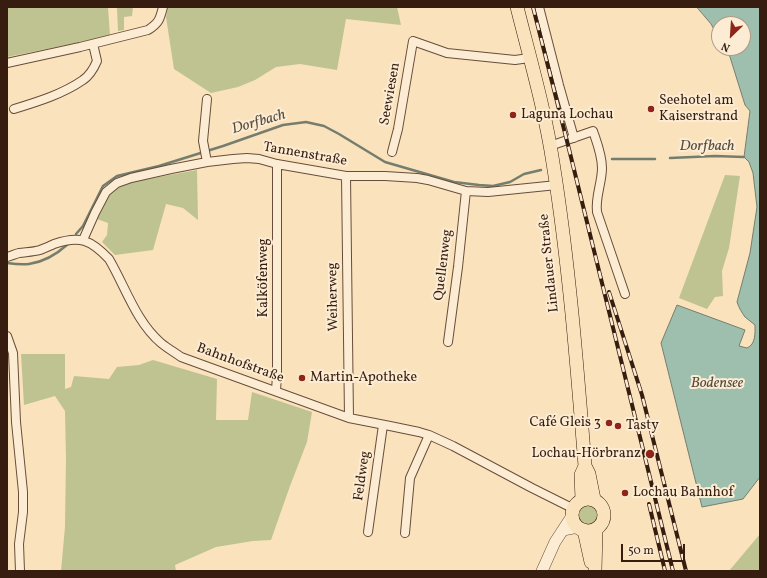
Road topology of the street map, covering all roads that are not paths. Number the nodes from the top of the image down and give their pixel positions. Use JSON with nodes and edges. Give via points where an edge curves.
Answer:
{"nodes":[{"id":1,"x":163,"y":7,"type":"edge"},
{"id":2,"x":517,"y":7,"type":"edge"},
{"id":3,"x":539,"y":7,"type":"edge"},
{"id":4,"x":93,"y":44,"type":"junction"},
{"id":5,"x":530,"y":58,"type":"junction"},
{"id":6,"x":7,"y":63,"type":"edge"},
{"id":7,"x":207,"y":99,"type":"dead end"},
{"id":8,"x":14,"y":109,"type":"dead end"},
{"id":9,"x":574,"y":138,"type":"junction"},
{"id":10,"x":550,"y":146,"type":"junction"},
{"id":11,"x":392,"y":152,"type":"dead end"},
{"id":12,"x":205,"y":155,"type":"junction"},
{"id":13,"x":277,"y":164,"type":"junction"},
{"id":14,"x":346,"y":176,"type":"junction"},
{"id":15,"x":557,"y":185,"type":"junction"},
{"id":16,"x":466,"y":191,"type":"junction"},
{"id":17,"x":83,"y":240,"type":"junction"},
{"id":18,"x":7,"y":257,"type":"edge"},
{"id":19,"x":625,"y":294,"type":"dead end"},
{"id":20,"x":7,"y":336,"type":"edge"},
{"id":21,"x":448,"y":342,"type":"dead end"},
{"id":22,"x":276,"y":391,"type":"junction"},
{"id":23,"x":348,"y":418,"type":"junction"},
{"id":24,"x":383,"y":425,"type":"junction"},
{"id":25,"x":429,"y":435,"type":"junction"},
{"id":26,"x":583,"y":516,"type":"junction"},
{"id":27,"x":368,"y":532,"type":"dead end"},
{"id":28,"x":405,"y":533,"type":"dead end"},
{"id":29,"x":20,"y":571,"type":"edge"},
{"id":30,"x":542,"y":571,"type":"edge"},
{"id":31,"x":594,"y":571,"type":"edge"}],
"edges":[{"from":1,"to":4,"type":"street","via":[[156,25],[148,30]]},
{"from":2,"to":5,"type":"main road","name":"Lindauer Straße"},
{"from":3,"to":9,"type":"street"},
{"from":4,"to":6,"type":"street"},
{"from":4,"to":8,"type":"street","via":[[97,61],[84,80],[42,101]]},
{"from":5,"to":10,"type":"main road","name":"Lindauer Straße"},
{"from":5,"to":11,"type":"street","name":"Seewiesen","via":[[516,60],[447,53],[413,41]]},
{"from":7,"to":12,"type":"street","via":[[203,141]]},
{"from":9,"to":10,"type":"street"},
{"from":9,"to":19,"type":"street","via":[[593,131],[602,160],[597,212]]},
{"from":10,"to":15,"type":"main road","name":"Lindauer Straße"},
{"from":12,"to":13,"type":"street","name":"Tannenstraße","via":[[259,159]]},
{"from":12,"to":17,"type":"street","name":"Tannenstraße","via":[[117,183],[106,192]]},
{"from":13,"to":14,"type":"street","name":"Tannenstraße"},
{"from":13,"to":22,"type":"street","name":"Kalköfenweg"},
{"from":14,"to":16,"type":"street","name":"Tannenstraße","via":[[417,178]]},
{"from":14,"to":23,"type":"street","name":"Weiherweg"},
{"from":15,"to":16,"type":"street","name":"Tannenstraße","via":[[488,192]]},
{"from":15,"to":26,"type":"main road","name":"Lindauer Straße","via":[[571,304],[585,466],[581,475]]},
{"from":16,"to":21,"type":"street","name":"Quellenweg"},
{"from":17,"to":18,"type":"street","via":[[68,240],[40,250]]},
{"from":17,"to":22,"type":"street","name":"Bahnhofstraße","via":[[109,259],[140,319],[160,342],[181,357]]},
{"from":20,"to":29,"type":"street","via":[[13,353],[23,492],[19,544]]},
{"from":22,"to":23,"type":"street","name":"Bahnhofstraße"},
{"from":23,"to":24,"type":"street","name":"Bahnhofstraße"},
{"from":24,"to":25,"type":"street","name":"Bahnhofstraße"},
{"from":24,"to":27,"type":"street","name":"Feldweg"},
{"from":25,"to":26,"type":"street","name":"Bahnhofstraße"},
{"from":25,"to":28,"type":"street","via":[[410,478]]},
{"from":26,"to":30,"type":"street","via":[[563,530]]},
{"from":26,"to":31,"type":"main road","name":"Lindauer Straße"}]}
